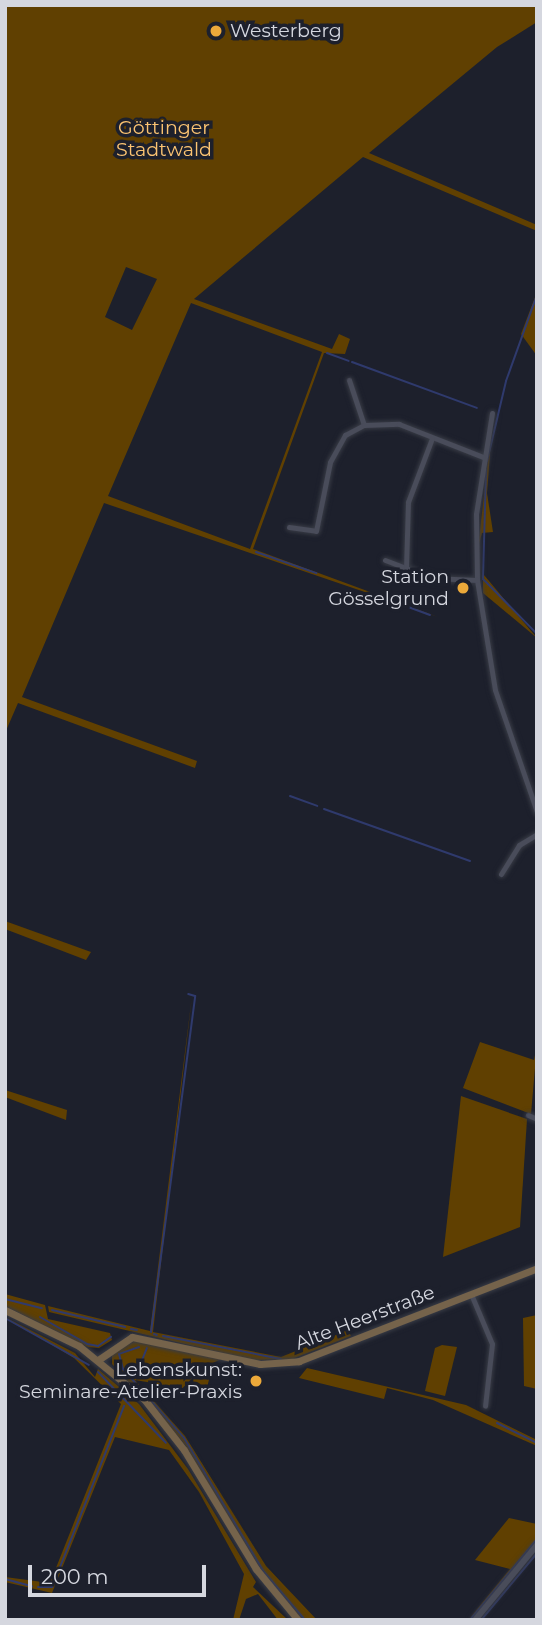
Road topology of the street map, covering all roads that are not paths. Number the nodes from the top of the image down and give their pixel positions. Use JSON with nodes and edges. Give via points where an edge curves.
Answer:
{"nodes":[{"id":1,"x":349,"y":380,"type":"dead end"},
{"id":2,"x":492,"y":413,"type":"dead end"},
{"id":3,"x":364,"y":425,"type":"junction"},
{"id":4,"x":432,"y":438,"type":"junction"},
{"id":5,"x":483,"y":457,"type":"junction"},
{"id":6,"x":289,"y":527,"type":"dead end"},
{"id":7,"x":384,"y":560,"type":"dead end"},
{"id":8,"x":406,"y":569,"type":"junction"},
{"id":9,"x":477,"y":580,"type":"junction"},
{"id":10,"x":537,"y":813,"type":"edge"},
{"id":11,"x":537,"y":834,"type":"edge"},
{"id":12,"x":501,"y":874,"type":"dead end"},
{"id":13,"x":528,"y":1115,"type":"dead end"},
{"id":14,"x":537,"y":1119,"type":"edge"},
{"id":15,"x":537,"y":1268,"type":"edge"},
{"id":16,"x":471,"y":1294,"type":"junction"},
{"id":17,"x":5,"y":1310,"type":"edge"},
{"id":18,"x":98,"y":1360,"type":"junction"},
{"id":19,"x":485,"y":1406,"type":"dead end"},
{"id":20,"x":537,"y":1545,"type":"edge"},
{"id":21,"x":298,"y":1620,"type":"edge"},
{"id":22,"x":475,"y":1620,"type":"edge"}],
"edges":[{"from":1,"to":3,"type":"street"},
{"from":2,"to":5,"type":"street"},
{"from":3,"to":4,"type":"street","via":[[399,424]]},
{"from":3,"to":6,"type":"street","via":[[345,435],[330,462],[316,531]]},
{"from":4,"to":5,"type":"street"},
{"from":4,"to":8,"type":"street","via":[[408,502]]},
{"from":5,"to":9,"type":"street"},
{"from":7,"to":8,"type":"street"},
{"from":8,"to":9,"type":"street"},
{"from":9,"to":10,"type":"street","via":[[495,690]]},
{"from":11,"to":12,"type":"street","via":[[515,850]]},
{"from":13,"to":14,"type":"street"},
{"from":15,"to":16,"type":"main road","name":"Alte Heerstraße"},
{"from":16,"to":18,"type":"main road","name":"Alte Heerstraße","via":[[299,1361],[260,1364],[132,1338]]},
{"from":16,"to":19,"type":"street","via":[[492,1344]]},
{"from":17,"to":18,"type":"main road"},
{"from":18,"to":21,"type":"main road","via":[[168,1427],[256,1569]]},
{"from":20,"to":22,"type":"street"}]}
